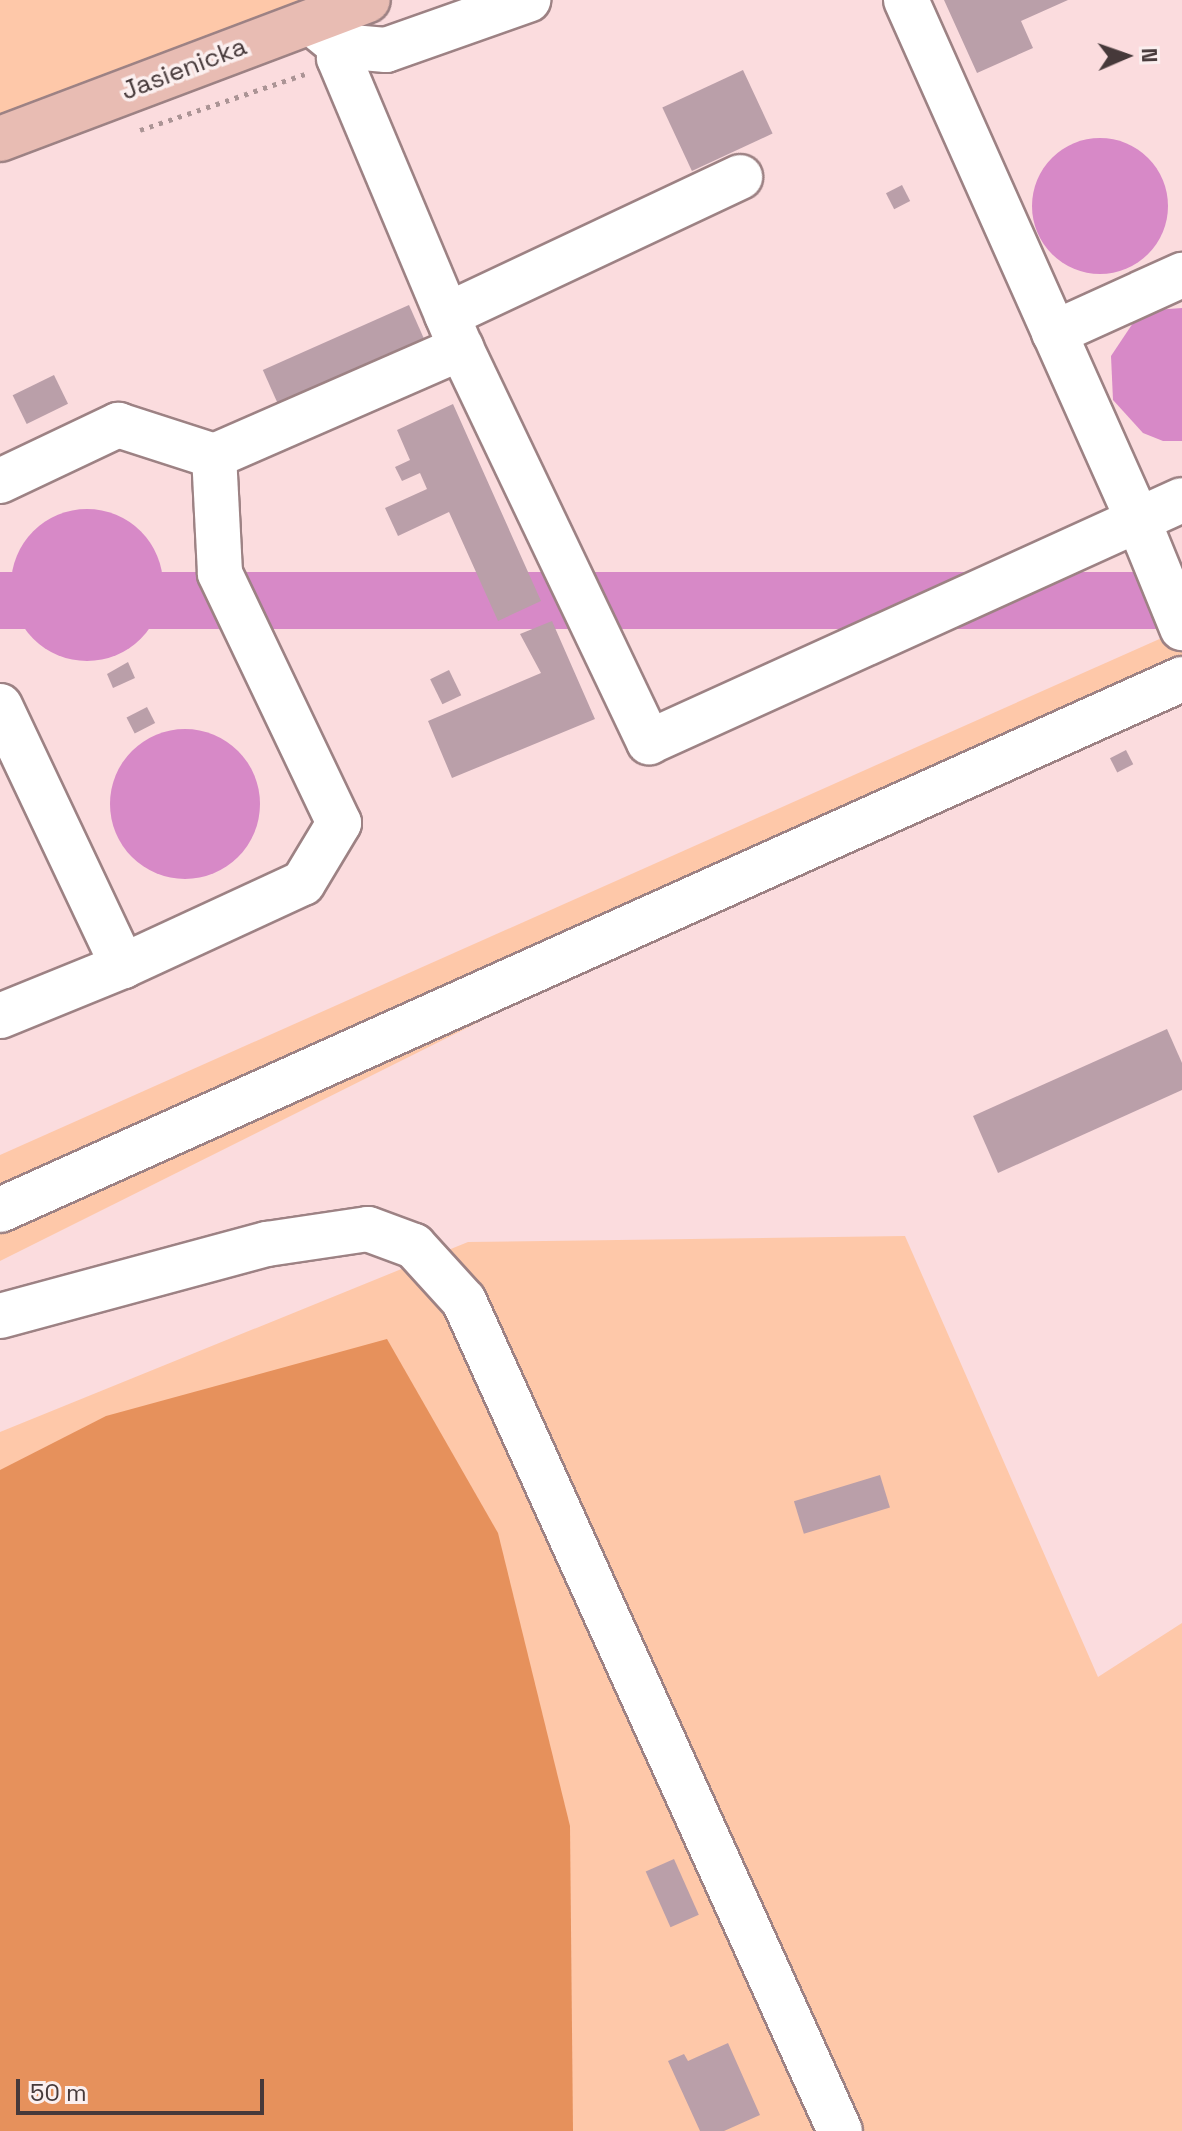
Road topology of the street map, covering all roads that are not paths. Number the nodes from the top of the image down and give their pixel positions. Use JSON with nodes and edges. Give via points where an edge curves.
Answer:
{"nodes":[{"id":1,"x":368,"y":0,"type":"edge"},
{"id":2,"x":528,"y":0,"type":"edge"},
{"id":3,"x":906,"y":0,"type":"edge"},
{"id":4,"x":325,"y":34,"type":"junction"},
{"id":5,"x":0,"y":139,"type":"edge"},
{"id":6,"x":740,"y":177,"type":"dead end"},
{"id":7,"x":1182,"y":275,"type":"edge"},
{"id":8,"x":454,"y":332,"type":"junction"},
{"id":9,"x":1054,"y":333,"type":"junction"},
{"id":10,"x":214,"y":456,"type":"junction"},
{"id":11,"x":0,"y":481,"type":"edge"},
{"id":12,"x":1182,"y":500,"type":"edge"},
{"id":13,"x":1138,"y":520,"type":"junction"},
{"id":14,"x":1182,"y":628,"type":"edge"},
{"id":15,"x":1182,"y":679,"type":"edge"},
{"id":16,"x":0,"y":706,"type":"edge"},
{"id":17,"x":123,"y":966,"type":"junction"},
{"id":18,"x":0,"y":1016,"type":"edge"},
{"id":19,"x":0,"y":1210,"type":"edge"},
{"id":20,"x":0,"y":1316,"type":"edge"},
{"id":21,"x":840,"y":2131,"type":"edge"}],
"edges":[{"from":1,"to":4,"type":"main road","name":"Jasienicka"},
{"from":2,"to":4,"type":"lane","via":[[386,50]]},
{"from":3,"to":9,"type":"lane"},
{"from":4,"to":5,"type":"main road","name":"Jasienicka"},
{"from":4,"to":8,"type":"lane"},
{"from":6,"to":8,"type":"lane"},
{"from":7,"to":9,"type":"lane"},
{"from":8,"to":10,"type":"lane"},
{"from":8,"to":13,"type":"lane","via":[[649,742]]},
{"from":9,"to":13,"type":"lane"},
{"from":10,"to":11,"type":"lane","via":[[118,425]]},
{"from":10,"to":17,"type":"lane","via":[[220,573],[339,823],[303,883]]},
{"from":12,"to":13,"type":"lane"},
{"from":13,"to":14,"type":"lane"},
{"from":15,"to":19,"type":"lane"},
{"from":16,"to":17,"type":"lane"},
{"from":17,"to":18,"type":"lane"},
{"from":20,"to":21,"type":"lane","via":[[267,1244],[368,1229],[414,1246],[464,1301]]}]}
